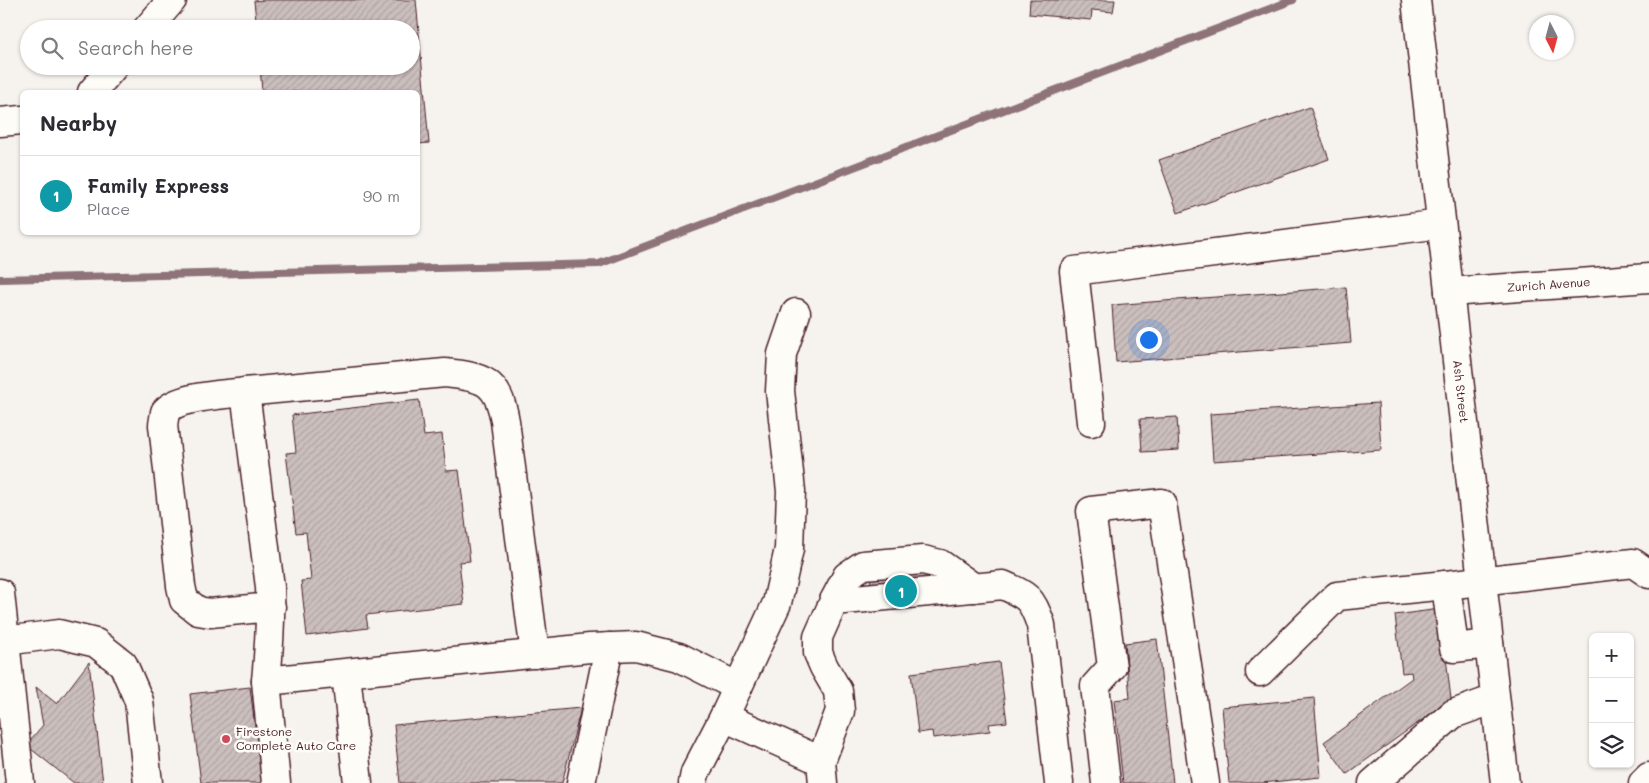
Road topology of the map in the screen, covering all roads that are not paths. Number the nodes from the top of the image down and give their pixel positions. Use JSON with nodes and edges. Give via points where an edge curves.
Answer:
{"nodes":[{"id":1,"x":172,"y":0,"type":"edge"},
{"id":2,"x":1416,"y":0,"type":"edge"},
{"id":3,"x":155,"y":20,"type":"edge"},
{"id":4,"x":106,"y":75,"type":"edge"},
{"id":5,"x":94,"y":90,"type":"edge"},
{"id":6,"x":20,"y":120,"type":"edge"},
{"id":7,"x":0,"y":122,"type":"edge"},
{"id":8,"x":1441,"y":224,"type":"junction"},
{"id":9,"x":1649,"y":278,"type":"edge"},
{"id":10,"x":1449,"y":292,"type":"junction"},
{"id":11,"x":796,"y":313,"type":"dead end"},
{"id":12,"x":245,"y":392,"type":"junction"},
{"id":13,"x":1091,"y":422,"type":"dead end"},
{"id":14,"x":1649,"y":574,"type":"edge"},
{"id":15,"x":1482,"y":580,"type":"junction"},
{"id":16,"x":1446,"y":585,"type":"junction"},
{"id":17,"x":0,"y":593,"type":"edge"},
{"id":18,"x":271,"y":607,"type":"junction"},
{"id":19,"x":5,"y":641,"type":"junction"},
{"id":20,"x":1489,"y":644,"type":"junction"},
{"id":21,"x":609,"y":647,"type":"junction"},
{"id":22,"x":535,"y":654,"type":"junction"},
{"id":23,"x":1260,"y":672,"type":"dead end"},
{"id":24,"x":346,"y":674,"type":"junction"},
{"id":25,"x":266,"y":681,"type":"junction"},
{"id":26,"x":738,"y":687,"type":"junction"},
{"id":27,"x":1495,"y":699,"type":"junction"},
{"id":28,"x":724,"y":717,"type":"junction"},
{"id":29,"x":822,"y":772,"type":"edge"},
{"id":30,"x":1649,"y":777,"type":"edge"},
{"id":31,"x":20,"y":783,"type":"edge"},
{"id":32,"x":148,"y":783,"type":"edge"},
{"id":33,"x":276,"y":783,"type":"edge"},
{"id":34,"x":358,"y":783,"type":"edge"},
{"id":35,"x":581,"y":783,"type":"edge"},
{"id":36,"x":693,"y":783,"type":"edge"},
{"id":37,"x":1059,"y":783,"type":"edge"},
{"id":38,"x":1106,"y":783,"type":"edge"},
{"id":39,"x":1205,"y":783,"type":"edge"},
{"id":40,"x":1373,"y":783,"type":"edge"},
{"id":41,"x":1505,"y":783,"type":"edge"},
{"id":42,"x":1643,"y":783,"type":"edge"}],
"edges":[{"from":1,"to":3,"type":"street"},
{"from":2,"to":8,"type":"street","name":"Ash Street"},
{"from":4,"to":5,"type":"street"},
{"from":6,"to":7,"type":"street"},
{"from":8,"to":10,"type":"street","name":"Ash Street"},
{"from":8,"to":13,"type":"street","via":[[1074,271]]},
{"from":9,"to":10,"type":"street","name":"Zurich Avenue"},
{"from":10,"to":15,"type":"street","name":"Ash Street"},
{"from":11,"to":26,"type":"street","via":[[782,354],[780,390],[791,491],[788,549],[777,603]]},
{"from":12,"to":18,"type":"street"},
{"from":12,"to":18,"type":"street","via":[[186,400],[173,404],[165,412],[163,425],[181,586],[184,600],[198,611],[210,613]]},
{"from":12,"to":22,"type":"street","via":[[445,373],[469,376],[494,388],[506,421]]},
{"from":14,"to":15,"type":"street","via":[[1633,563]]},
{"from":15,"to":16,"type":"street"},
{"from":15,"to":20,"type":"street","name":"Ash Street"},
{"from":16,"to":20,"type":"street","via":[[1454,648]]},
{"from":16,"to":23,"type":"street","via":[[1337,596]]},
{"from":17,"to":19,"type":"street"},
{"from":18,"to":25,"type":"street"},
{"from":19,"to":31,"type":"street"},
{"from":19,"to":32,"type":"street","via":[[59,634],[96,643],[123,664],[139,701]]},
{"from":20,"to":27,"type":"street","name":"Ash Street"},
{"from":21,"to":22,"type":"street"},
{"from":21,"to":26,"type":"street","via":[[636,646],[679,657]]},
{"from":21,"to":35,"type":"street"},
{"from":22,"to":24,"type":"street"},
{"from":24,"to":25,"type":"street"},
{"from":24,"to":34,"type":"street"},
{"from":25,"to":33,"type":"street"},
{"from":26,"to":28,"type":"street"},
{"from":27,"to":40,"type":"street","via":[[1453,714]]},
{"from":27,"to":41,"type":"street","name":"Ash Street"},
{"from":28,"to":29,"type":"street"},
{"from":28,"to":36,"type":"street"},
{"from":29,"to":37,"type":"street","via":[[840,711],[838,692],[818,653],[818,637],[834,600],[1003,585],[1025,595],[1035,607],[1041,625]]},
{"from":30,"to":42,"type":"street"},
{"from":38,"to":39,"type":"street","via":[[1095,686],[1112,667],[1091,511],[1162,503]]}]}
